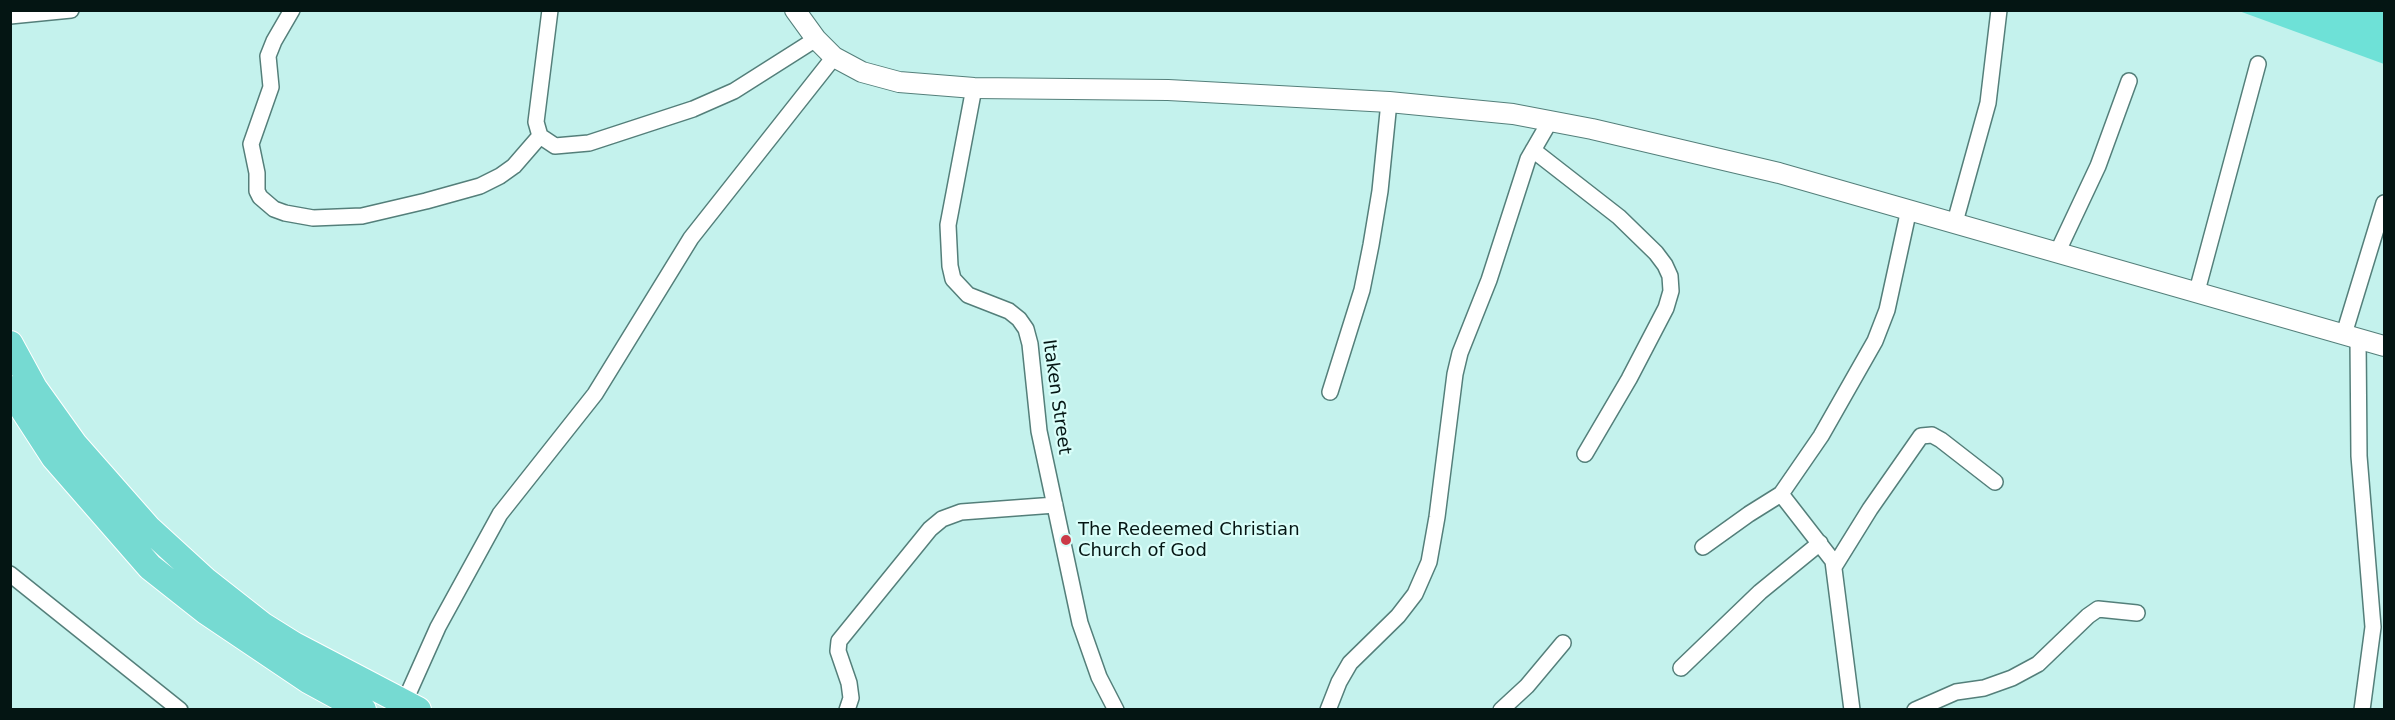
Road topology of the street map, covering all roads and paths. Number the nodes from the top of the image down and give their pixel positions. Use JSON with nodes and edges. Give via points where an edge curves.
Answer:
{"nodes":[{"id":1,"x":71,"y":10,"type":"edge"},
{"id":2,"x":292,"y":10,"type":"edge"},
{"id":3,"x":550,"y":10,"type":"edge"},
{"id":4,"x":795,"y":10,"type":"edge"},
{"id":5,"x":1999,"y":10,"type":"edge"},
{"id":6,"x":10,"y":16,"type":"edge"},
{"id":7,"x":816,"y":39,"type":"junction"},
{"id":8,"x":834,"y":57,"type":"junction"},
{"id":9,"x":2258,"y":64,"type":"dead end"},
{"id":10,"x":2129,"y":81,"type":"dead end"},
{"id":11,"x":974,"y":88,"type":"junction"},
{"id":12,"x":1389,"y":102,"type":"junction"},
{"id":13,"x":1550,"y":121,"type":"junction"},
{"id":14,"x":540,"y":136,"type":"junction"},
{"id":15,"x":1533,"y":150,"type":"junction"},
{"id":16,"x":2385,"y":203,"type":"edge"},
{"id":17,"x":1909,"y":209,"type":"junction"},
{"id":18,"x":1955,"y":222,"type":"junction"},
{"id":19,"x":2058,"y":251,"type":"junction"},
{"id":20,"x":2197,"y":291,"type":"junction"},
{"id":21,"x":2351,"y":336,"type":"junction"},
{"id":22,"x":10,"y":344,"type":"edge"},
{"id":23,"x":2385,"y":346,"type":"edge"},
{"id":24,"x":10,"y":389,"type":"edge"},
{"id":25,"x":1330,"y":392,"type":"dead end"},
{"id":26,"x":1585,"y":454,"type":"dead end"},
{"id":27,"x":1995,"y":482,"type":"dead end"},
{"id":28,"x":1781,"y":495,"type":"junction"},
{"id":29,"x":1055,"y":505,"type":"junction"},
{"id":30,"x":1820,"y":543,"type":"junction"},
{"id":31,"x":1703,"y":547,"type":"dead end"},
{"id":32,"x":1834,"y":567,"type":"junction"},
{"id":33,"x":13,"y":582,"type":"edge"},
{"id":34,"x":2137,"y":614,"type":"dead end"},
{"id":35,"x":1563,"y":643,"type":"dead end"},
{"id":36,"x":1681,"y":668,"type":"dead end"},
{"id":37,"x":411,"y":706,"type":"edge"},
{"id":38,"x":180,"y":710,"type":"edge"},
{"id":39,"x":363,"y":710,"type":"edge"},
{"id":40,"x":848,"y":710,"type":"edge"},
{"id":41,"x":1116,"y":710,"type":"edge"},
{"id":42,"x":1328,"y":710,"type":"edge"},
{"id":43,"x":1501,"y":710,"type":"edge"},
{"id":44,"x":1852,"y":710,"type":"edge"},
{"id":45,"x":1915,"y":710,"type":"edge"},
{"id":46,"x":2362,"y":710,"type":"edge"}],
"edges":[{"from":1,"to":6,"type":"street"},
{"from":2,"to":14,"type":"street","via":[[268,56],[271,87],[251,144],[257,191],[274,209],[313,218],[362,216],[426,201],[480,186],[500,176]]},
{"from":3,"to":14,"type":"street","via":[[536,122]]},
{"from":4,"to":7,"type":"street"},
{"from":5,"to":18,"type":"street","via":[[1988,103]]},
{"from":7,"to":8,"type":"street"},
{"from":7,"to":14,"type":"street","via":[[734,91],[693,109],[589,143],[555,146]]},
{"from":8,"to":11,"type":"street","via":[[862,72],[899,82]]},
{"from":8,"to":37,"type":"street","via":[[691,238],[595,394],[500,513],[438,627]]},
{"from":9,"to":20,"type":"street"},
{"from":10,"to":19,"type":"street","via":[[2098,166]]},
{"from":11,"to":12,"type":"street","via":[[1168,90]]},
{"from":11,"to":29,"type":"street","name":"Itaken Street","via":[[948,225],[950,266],[953,279],[968,295],[1009,311],[1026,329],[1039,431]]},
{"from":12,"to":13,"type":"street"},
{"from":12,"to":25,"type":"street","via":[[1380,191],[1362,290]]},
{"from":13,"to":15,"type":"street"},
{"from":13,"to":17,"type":"street","via":[[1768,170]]},
{"from":15,"to":26,"type":"street","via":[[1619,217],[1656,253],[1670,276],[1666,308]]},
{"from":15,"to":42,"type":"street","via":[[1460,353],[1429,562],[1415,594],[1398,616],[1350,663]]},
{"from":16,"to":21,"type":"street"},
{"from":17,"to":18,"type":"street"},
{"from":17,"to":28,"type":"street","via":[[1887,310],[1875,341],[1821,436]]},
{"from":18,"to":19,"type":"street"},
{"from":19,"to":20,"type":"street"},
{"from":20,"to":21,"type":"street"},
{"from":21,"to":23,"type":"street"},
{"from":21,"to":46,"type":"street","via":[[2373,627]]},
{"from":22,"to":37,"type":"highway","via":[[34,388],[74,444],[147,528],[262,625]]},
{"from":24,"to":39,"type":"highway","via":[[54,457],[150,567],[207,612],[308,680]]},
{"from":27,"to":32,"type":"street","via":[[1941,440],[1932,435],[1921,436]]},
{"from":28,"to":30,"type":"street"},
{"from":28,"to":31,"type":"street"},
{"from":29,"to":40,"type":"street","via":[[961,512],[930,529],[842,636],[838,651],[849,683]]},
{"from":29,"to":41,"type":"street","name":"Itaken Street","via":[[1080,624]]},
{"from":30,"to":32,"type":"street"},
{"from":30,"to":36,"type":"street","via":[[1760,592]]},
{"from":32,"to":44,"type":"street"},
{"from":33,"to":38,"type":"street"},
{"from":34,"to":45,"type":"street","via":[[2098,609],[2038,664],[2012,678],[1956,692]]},
{"from":35,"to":43,"type":"street"}]}
